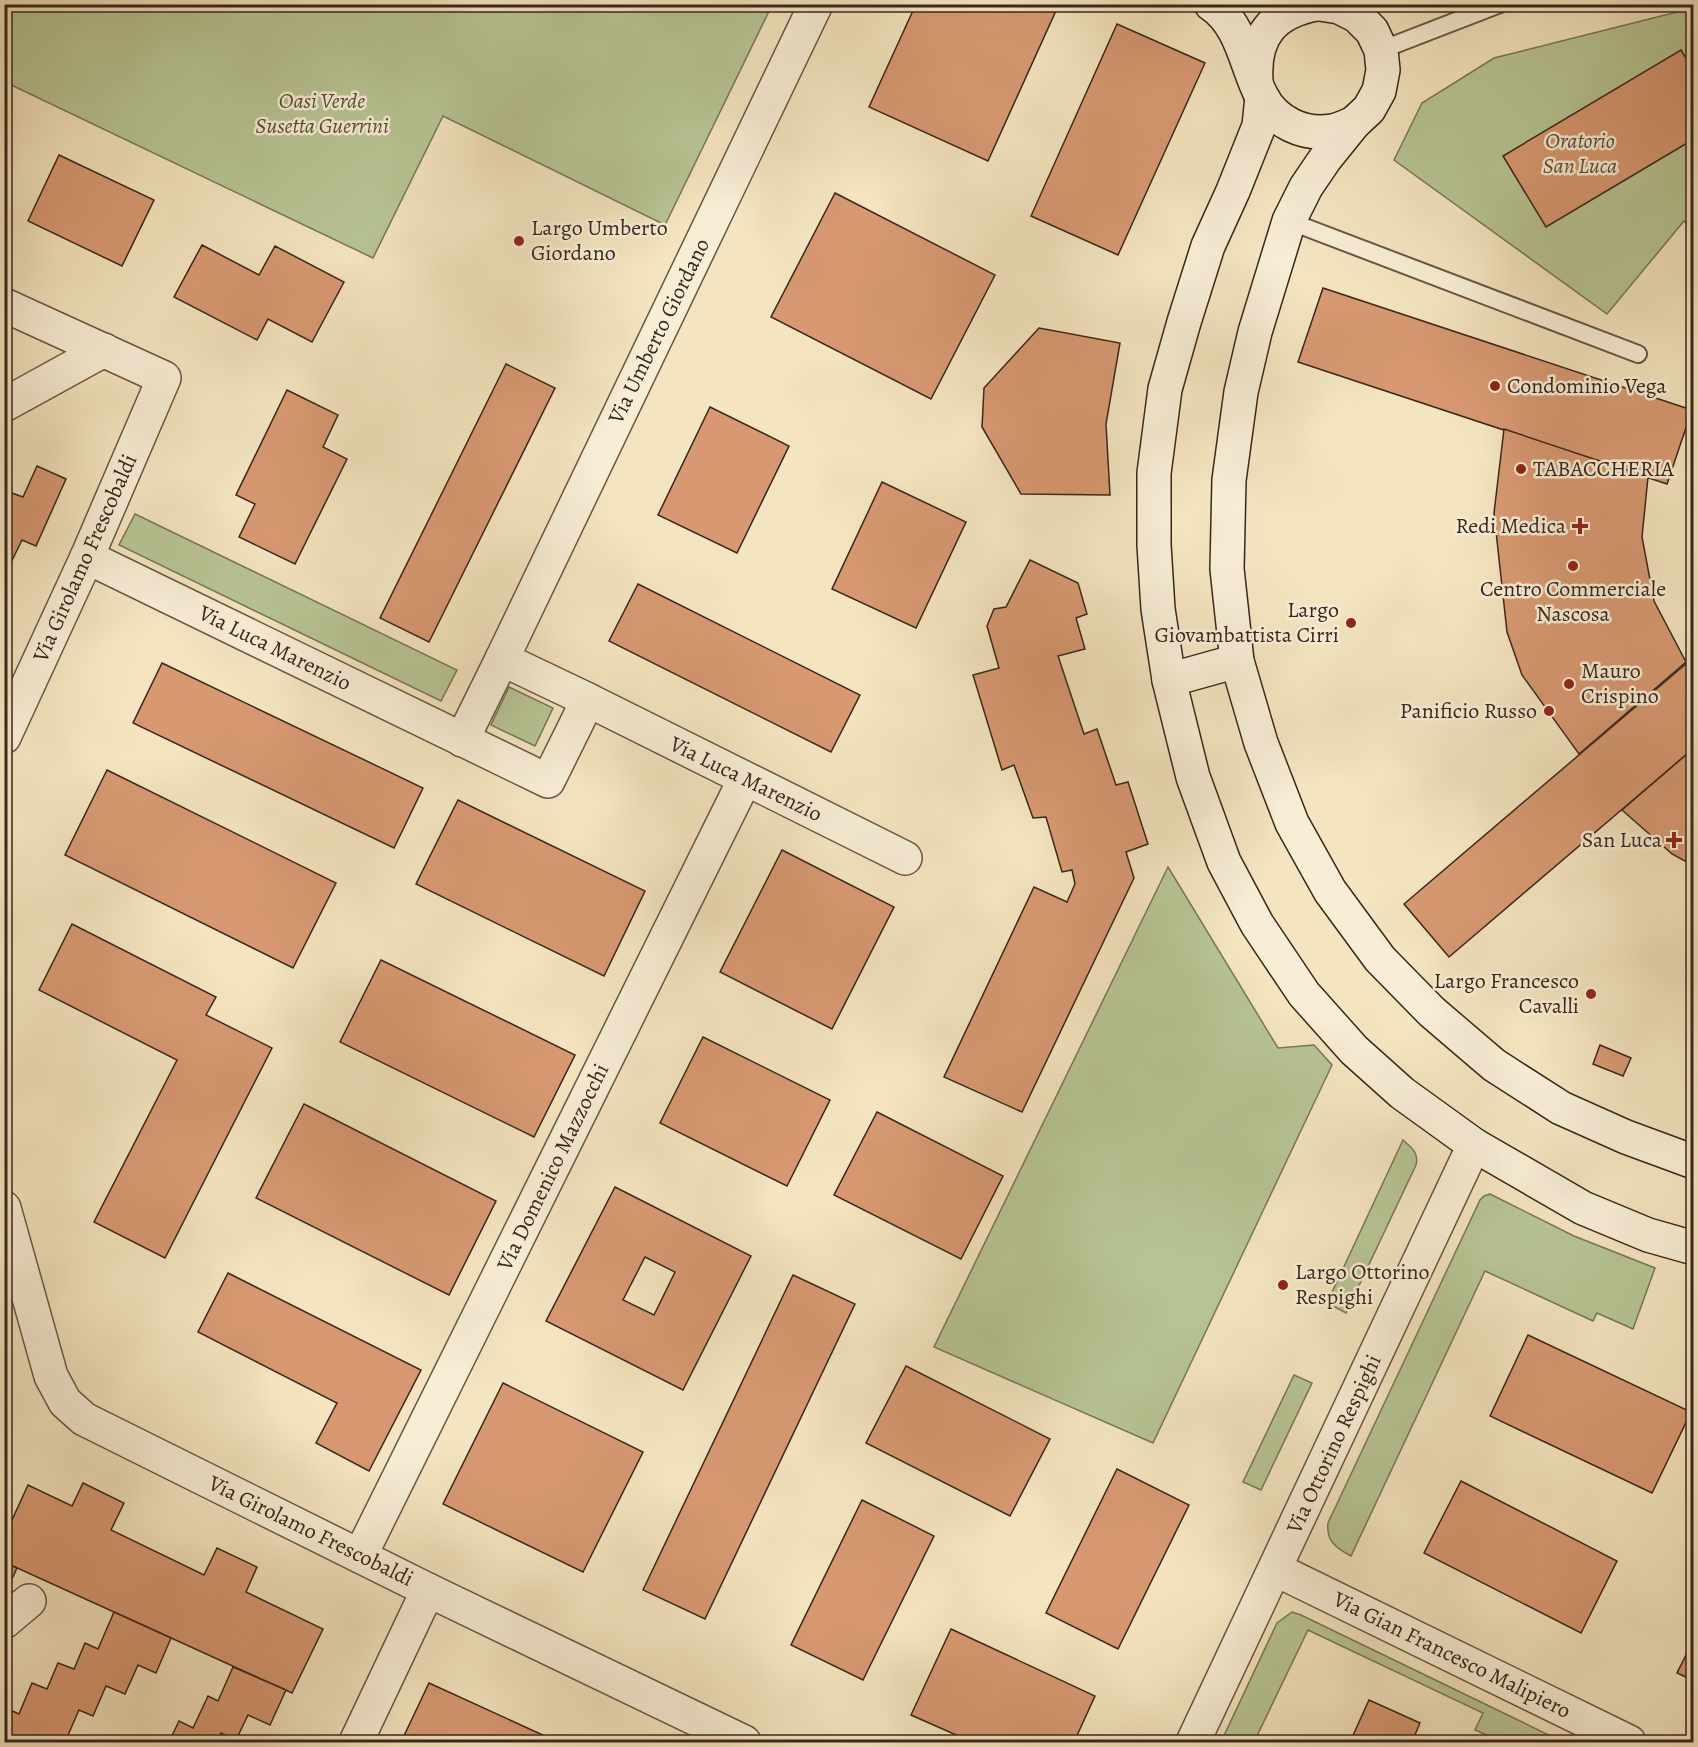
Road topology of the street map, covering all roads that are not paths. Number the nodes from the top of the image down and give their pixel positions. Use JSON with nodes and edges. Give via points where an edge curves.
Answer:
{"nodes":[{"id":1,"x":816,"y":4,"type":"edge"},
{"id":2,"x":1211,"y":4,"type":"edge"},
{"id":3,"x":1500,"y":4,"type":"edge"},
{"id":4,"x":1307,"y":5,"type":"edge"},
{"id":5,"x":1381,"y":50,"type":"junction"},
{"id":6,"x":1259,"y":90,"type":"junction"},
{"id":7,"x":1354,"y":123,"type":"junction"},
{"id":8,"x":1289,"y":221,"type":"junction"},
{"id":9,"x":4,"y":305,"type":"edge"},
{"id":10,"x":104,"y":350,"type":"junction"},
{"id":11,"x":1638,"y":354,"type":"dead end"},
{"id":12,"x":4,"y":405,"type":"edge"},
{"id":13,"x":87,"y":557,"type":"junction"},
{"id":14,"x":502,"y":659,"type":"junction"},
{"id":15,"x":1237,"y":661,"type":"junction"},
{"id":16,"x":1169,"y":680,"type":"junction"},
{"id":17,"x":588,"y":700,"type":"junction"},
{"id":18,"x":4,"y":737,"type":"edge"},
{"id":19,"x":462,"y":740,"type":"junction"},
{"id":20,"x":745,"y":779,"type":"junction"},
{"id":21,"x":905,"y":858,"type":"dead end"},
{"id":22,"x":1474,"y":1145,"type":"junction"},
{"id":23,"x":1694,"y":1162,"type":"edge"},
{"id":24,"x":4,"y":1208,"type":"edge"},
{"id":25,"x":1694,"y":1248,"type":"edge"},
{"id":26,"x":360,"y":1556,"type":"junction"},
{"id":27,"x":1275,"y":1569,"type":"junction"},
{"id":28,"x":428,"y":1590,"type":"junction"},
{"id":29,"x":29,"y":1601,"type":"dead end"},
{"id":30,"x":4,"y":1622,"type":"edge"},
{"id":31,"x":356,"y":1743,"type":"edge"},
{"id":32,"x":744,"y":1743,"type":"edge"},
{"id":33,"x":1193,"y":1743,"type":"edge"},
{"id":34,"x":1629,"y":1743,"type":"edge"}],
"edges":[{"from":1,"to":14,"type":"street","name":"Via Umberto Giordano"},
{"from":2,"to":6,"type":"street","via":[[1224,13],[1236,31]]},
{"from":3,"to":5,"type":"lane"},
{"from":4,"to":5,"type":"street","via":[[1339,7],[1357,16],[1372,31]]},
{"from":4,"to":6,"type":"street","via":[[1281,16],[1268,29],[1255,63]]},
{"from":5,"to":7,"type":"street","via":[[1379,91],[1369,109]]},
{"from":6,"to":7,"type":"street","via":[[1275,114],[1292,127],[1312,132],[1334,131]]},
{"from":6,"to":16,"type":"street","via":[[1259,126],[1208,246],[1165,389],[1154,473],[1154,545],[1158,609]]},
{"from":7,"to":8,"type":"street","via":[[1312,178]]},
{"from":8,"to":11,"type":"lane"},
{"from":8,"to":15,"type":"street","via":[[1241,392],[1229,480],[1227,569]]},
{"from":9,"to":10,"type":"street"},
{"from":10,"to":12,"type":"street"},
{"from":10,"to":13,"type":"street","name":"Via Girolamo Frescobaldi","via":[[164,378]]},
{"from":13,"to":18,"type":"street","name":"Via Girolamo Frescobaldi"},
{"from":13,"to":19,"type":"street","name":"Via Luca Marenzio"},
{"from":14,"to":17,"type":"street","name":"Via Luca Marenzio"},
{"from":14,"to":19,"type":"street"},
{"from":15,"to":16,"type":"street"},
{"from":15,"to":23,"type":"street","via":[[1261,743],[1292,823],[1330,891],[1380,959],[1432,1012],[1494,1065],[1561,1108]]},
{"from":16,"to":22,"type":"street","via":[[1193,777],[1224,862],[1257,924],[1304,994],[1354,1050],[1402,1093]]},
{"from":17,"to":19,"type":"street","name":"Via Luca Marenzio","via":[[548,782]]},
{"from":17,"to":20,"type":"street","name":"Via Luca Marenzio"},
{"from":20,"to":21,"type":"street","name":"Via Luca Marenzio"},
{"from":20,"to":26,"type":"street","name":"Via Domenico Mazzocchi"},
{"from":22,"to":25,"type":"street","via":[[1583,1208]]},
{"from":22,"to":27,"type":"street","name":"Via Ottorino Respighi"},
{"from":24,"to":26,"type":"street","name":"Via Girolamo Frescobaldi","via":[[51,1376],[65,1402],[84,1419]]},
{"from":26,"to":28,"type":"street","name":"Via Girolamo Frescobaldi"},
{"from":27,"to":33,"type":"street","name":"Via Ottorino Respighi"},
{"from":27,"to":34,"type":"street","name":"Via Gian Francesco Malipiero"},
{"from":28,"to":31,"type":"street"},
{"from":28,"to":32,"type":"street","name":"Via Girolamo Frescobaldi"},
{"from":29,"to":30,"type":"street"}]}
